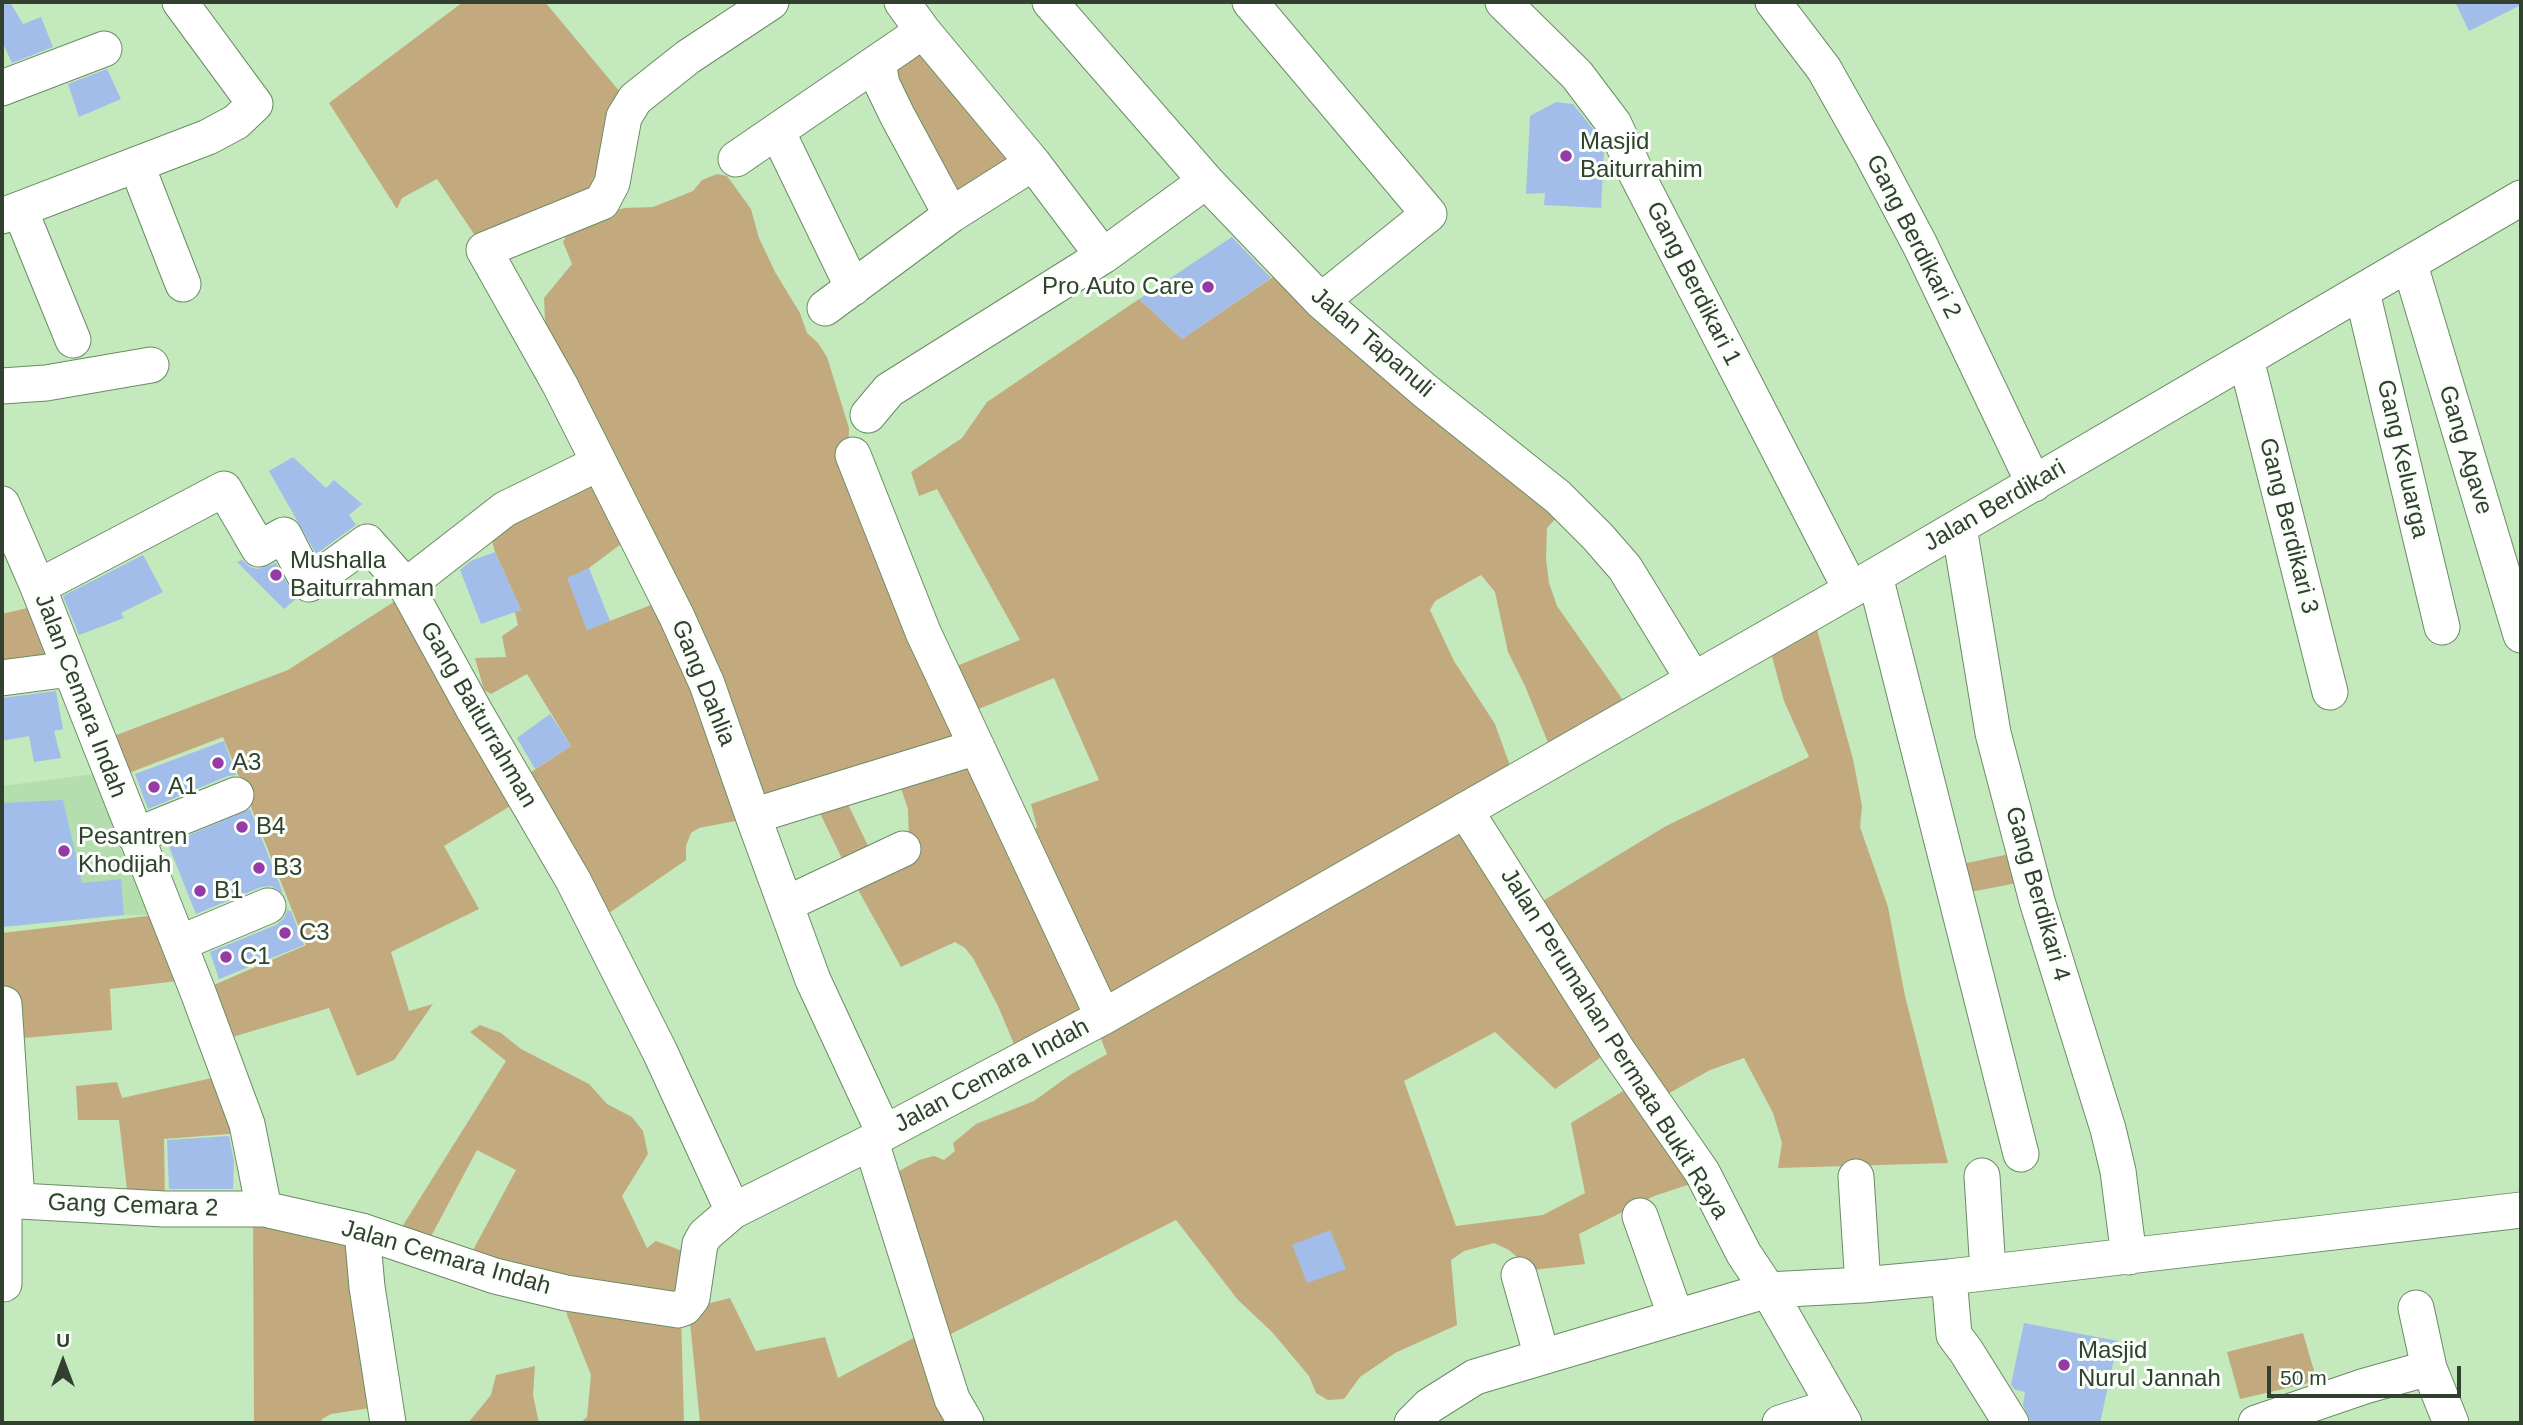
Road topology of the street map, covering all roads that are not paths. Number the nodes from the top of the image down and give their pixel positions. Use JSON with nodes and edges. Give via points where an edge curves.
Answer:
{"nodes":[{"id":1,"x":771,"y":2,"type":"edge"},
{"id":2,"x":902,"y":2,"type":"edge"},
{"id":3,"x":1050,"y":2,"type":"edge"},
{"id":4,"x":1250,"y":2,"type":"edge"},
{"id":5,"x":1503,"y":2,"type":"edge"},
{"id":6,"x":1773,"y":2,"type":"edge"},
{"id":7,"x":187,"y":4,"type":"edge"},
{"id":8,"x":923,"y":31,"type":"junction"},
{"id":9,"x":104,"y":49,"type":"dead end"},
{"id":10,"x":878,"y":63,"type":"junction"},
{"id":11,"x":2,"y":88,"type":"edge"},
{"id":12,"x":777,"y":131,"type":"junction"},
{"id":13,"x":736,"y":159,"type":"dead end"},
{"id":14,"x":1033,"y":163,"type":"junction"},
{"id":15,"x":137,"y":166,"type":"junction"},
{"id":16,"x":1206,"y":181,"type":"junction"},
{"id":17,"x":2521,"y":198,"type":"edge"},
{"id":18,"x":11,"y":213,"type":"edge"},
{"id":19,"x":951,"y":215,"type":"junction"},
{"id":20,"x":1103,"y":256,"type":"junction"},
{"id":21,"x":2410,"y":265,"type":"junction"},
{"id":22,"x":183,"y":284,"type":"dead end"},
{"id":23,"x":2362,"y":292,"type":"junction"},
{"id":24,"x":1321,"y":301,"type":"junction"},
{"id":25,"x":73,"y":340,"type":"dead end"},
{"id":26,"x":2246,"y":359,"type":"junction"},
{"id":27,"x":151,"y":365,"type":"dead end"},
{"id":28,"x":2,"y":386,"type":"edge"},
{"id":29,"x":868,"y":415,"type":"dead end"},
{"id":30,"x":853,"y":455,"type":"dead end"},
{"id":31,"x":599,"y":463,"type":"junction"},
{"id":32,"x":2034,"y":484,"type":"junction"},
{"id":33,"x":2,"y":504,"type":"edge"},
{"id":34,"x":1959,"y":527,"type":"junction"},
{"id":35,"x":1863,"y":583,"type":"junction"},
{"id":36,"x":406,"y":586,"type":"junction"},
{"id":37,"x":38,"y":587,"type":"junction"},
{"id":38,"x":2442,"y":626,"type":"dead end"},
{"id":39,"x":2521,"y":635,"type":"edge"},
{"id":40,"x":70,"y":669,"type":"junction"},
{"id":41,"x":2,"y":678,"type":"edge"},
{"id":42,"x":1693,"y":679,"type":"junction"},
{"id":43,"x":2330,"y":692,"type":"dead end"},
{"id":44,"x":977,"y":747,"type":"junction"},
{"id":45,"x":236,"y":795,"type":"dead end"},
{"id":46,"x":1465,"y":810,"type":"junction"},
{"id":47,"x":752,"y":816,"type":"junction"},
{"id":48,"x":135,"y":836,"type":"junction"},
{"id":49,"x":903,"y":849,"type":"dead end"},
{"id":50,"x":786,"y":905,"type":"junction"},
{"id":51,"x":268,"y":906,"type":"dead end"},
{"id":52,"x":180,"y":943,"type":"junction"},
{"id":53,"x":4,"y":1004,"type":"dead end"},
{"id":54,"x":1104,"y":1017,"type":"junction"},
{"id":55,"x":878,"y":1138,"type":"junction"},
{"id":56,"x":2021,"y":1154,"type":"dead end"},
{"id":57,"x":1982,"y":1175,"type":"dead end"},
{"id":58,"x":1856,"y":1177,"type":"dead end"},
{"id":59,"x":8,"y":1201,"type":"edge"},
{"id":60,"x":264,"y":1209,"type":"junction"},
{"id":61,"x":2521,"y":1210,"type":"edge"},
{"id":62,"x":733,"y":1211,"type":"junction"},
{"id":63,"x":1640,"y":1216,"type":"dead end"},
{"id":64,"x":362,"y":1231,"type":"junction"},
{"id":65,"x":2129,"y":1257,"type":"junction"},
{"id":66,"x":1987,"y":1272,"type":"junction"},
{"id":67,"x":1520,"y":1275,"type":"dead end"},
{"id":68,"x":1949,"y":1277,"type":"junction"},
{"id":69,"x":4,"y":1284,"type":"dead end"},
{"id":70,"x":1863,"y":1285,"type":"junction"},
{"id":71,"x":1768,"y":1290,"type":"junction"},
{"id":72,"x":2416,"y":1308,"type":"dead end"},
{"id":73,"x":1676,"y":1317,"type":"junction"},
{"id":74,"x":1542,"y":1357,"type":"junction"},
{"id":75,"x":2429,"y":1368,"type":"junction"},
{"id":76,"x":1839,"y":1415,"type":"edge"},
{"id":77,"x":388,"y":1423,"type":"edge"},
{"id":78,"x":966,"y":1423,"type":"edge"},
{"id":79,"x":1412,"y":1423,"type":"edge"},
{"id":80,"x":1780,"y":1423,"type":"edge"},
{"id":81,"x":2011,"y":1423,"type":"edge"},
{"id":82,"x":2256,"y":1423,"type":"edge"},
{"id":83,"x":2451,"y":1423,"type":"edge"}],
"edges":[{"from":1,"to":31,"type":"street","name":"Gang Dahlia","via":[[635,99],[624,117],[612,183],[602,202],[484,250]]},
{"from":2,"to":8,"type":"street"},
{"from":3,"to":16,"type":"street","name":"Jalan Tapanuli"},
{"from":4,"to":24,"type":"street","via":[[1429,214]]},
{"from":5,"to":35,"type":"street","name":"Gang Berdikari 1","via":[[1577,75],[1614,124],[1637,175]]},
{"from":6,"to":32,"type":"street","name":"Gang Berdikari 2","via":[[1824,69],[1873,156]]},
{"from":7,"to":15,"type":"street","via":[[256,104],[236,122],[208,137]]},
{"from":8,"to":10,"type":"street"},
{"from":8,"to":14,"type":"street"},
{"from":9,"to":11,"type":"street"},
{"from":10,"to":12,"type":"street"},
{"from":10,"to":19,"type":"street","via":[[882,84]]},
{"from":12,"to":13,"type":"street"},
{"from":12,"to":19,"type":"street","via":[[839,298]]},
{"from":14,"to":19,"type":"street"},
{"from":14,"to":20,"type":"street"},
{"from":15,"to":18,"type":"street"},
{"from":15,"to":22,"type":"street"},
{"from":16,"to":20,"type":"street"},
{"from":16,"to":24,"type":"street","name":"Jalan Tapanuli"},
{"from":17,"to":21,"type":"street","name":"Jalan Berdikari"},
{"from":18,"to":25,"type":"street"},
{"from":20,"to":29,"type":"street","via":[[893,388]]},
{"from":21,"to":23,"type":"street","name":"Jalan Berdikari"},
{"from":21,"to":39,"type":"street","name":"Gang Agave"},
{"from":23,"to":26,"type":"street","name":"Jalan Berdikari"},
{"from":23,"to":38,"type":"street","name":"Gang Keluarga"},
{"from":24,"to":42,"type":"street","name":"Jalan Tapanuli","via":[[1558,497],[1590,529],[1625,568]]},
{"from":26,"to":32,"type":"street","name":"Jalan Berdikari"},
{"from":26,"to":43,"type":"street","name":"Gang Berdikari 3"},
{"from":27,"to":28,"type":"street"},
{"from":30,"to":44,"type":"street","via":[[923,632]]},
{"from":31,"to":36,"type":"street","via":[[505,509]]},
{"from":31,"to":47,"type":"street","name":"Gang Dahlia","via":[[708,684]]},
{"from":32,"to":34,"type":"street","name":"Jalan Berdikari"},
{"from":33,"to":37,"type":"street","name":"Jalan Cemara Indah"},
{"from":34,"to":35,"type":"street","name":"Jalan Berdikari"},
{"from":34,"to":65,"type":"street","name":"Gang Berdikari 4","via":[[1993,733],[2037,901],[2108,1129]]},
{"from":35,"to":42,"type":"street","name":"Jalan Berdikari"},
{"from":35,"to":56,"type":"street","name":"Gang Berdikari 1"},
{"from":36,"to":37,"type":"street","name":"Gang Baiturrahman","via":[[367,542],[309,584],[284,535],[259,550],[224,489]]},
{"from":36,"to":62,"type":"street","name":"Gang Baiturrahman","via":[[573,880]]},
{"from":37,"to":40,"type":"street","name":"Jalan Cemara Indah"},
{"from":40,"to":41,"type":"street"},
{"from":40,"to":48,"type":"street","name":"Jalan Cemara Indah"},
{"from":42,"to":46,"type":"street","name":"Jalan Berdikari"},
{"from":44,"to":47,"type":"street"},
{"from":44,"to":54,"type":"street"},
{"from":45,"to":48,"type":"street"},
{"from":46,"to":54,"type":"street","name":"Jalan Cemara Indah"},
{"from":46,"to":71,"type":"street","name":"Jalan Perumahan Permata Bukit Raya","via":[[1618,1051],[1702,1172]]},
{"from":47,"to":50,"type":"street","name":"Gang Dahlia"},
{"from":48,"to":52,"type":"street","name":"Jalan Cemara Indah"},
{"from":49,"to":50,"type":"street"},
{"from":50,"to":55,"type":"street","name":"Gang Dahlia"},
{"from":51,"to":52,"type":"street"},
{"from":52,"to":60,"type":"street","name":"Jalan Cemara Indah","via":[[247,1124]]},
{"from":53,"to":59,"type":"street"},
{"from":54,"to":55,"type":"street","name":"Jalan Cemara Indah"},
{"from":55,"to":62,"type":"street","name":"Jalan Cemara Indah"},
{"from":55,"to":78,"type":"street","name":"Gang Dahlia","via":[[952,1399]]},
{"from":57,"to":66,"type":"street"},
{"from":58,"to":70,"type":"street"},
{"from":59,"to":60,"type":"street","name":"Gang Cemara 2"},
{"from":59,"to":69,"type":"street"},
{"from":60,"to":64,"type":"street","name":"Jalan Cemara Indah"},
{"from":61,"to":65,"type":"street"},
{"from":62,"to":64,"type":"street","name":"Jalan Cemara Indah","via":[[705,1235],[692,1298],[678,1310],[566,1293],[495,1276]]},
{"from":63,"to":73,"type":"street"},
{"from":64,"to":77,"type":"street"},
{"from":65,"to":66,"type":"street"},
{"from":66,"to":68,"type":"street"},
{"from":67,"to":74,"type":"street"},
{"from":68,"to":70,"type":"street"},
{"from":68,"to":81,"type":"street","via":[[1954,1335]]},
{"from":70,"to":71,"type":"street"},
{"from":71,"to":73,"type":"street"},
{"from":71,"to":76,"type":"street","name":"Jalan Perumahan Permata Bukit Raya"},
{"from":72,"to":75,"type":"street"},
{"from":73,"to":74,"type":"street"},
{"from":74,"to":79,"type":"street","via":[[1475,1377],[1429,1406]]},
{"from":75,"to":82,"type":"street"},
{"from":75,"to":83,"type":"street"},
{"from":76,"to":80,"type":"street"}]}
